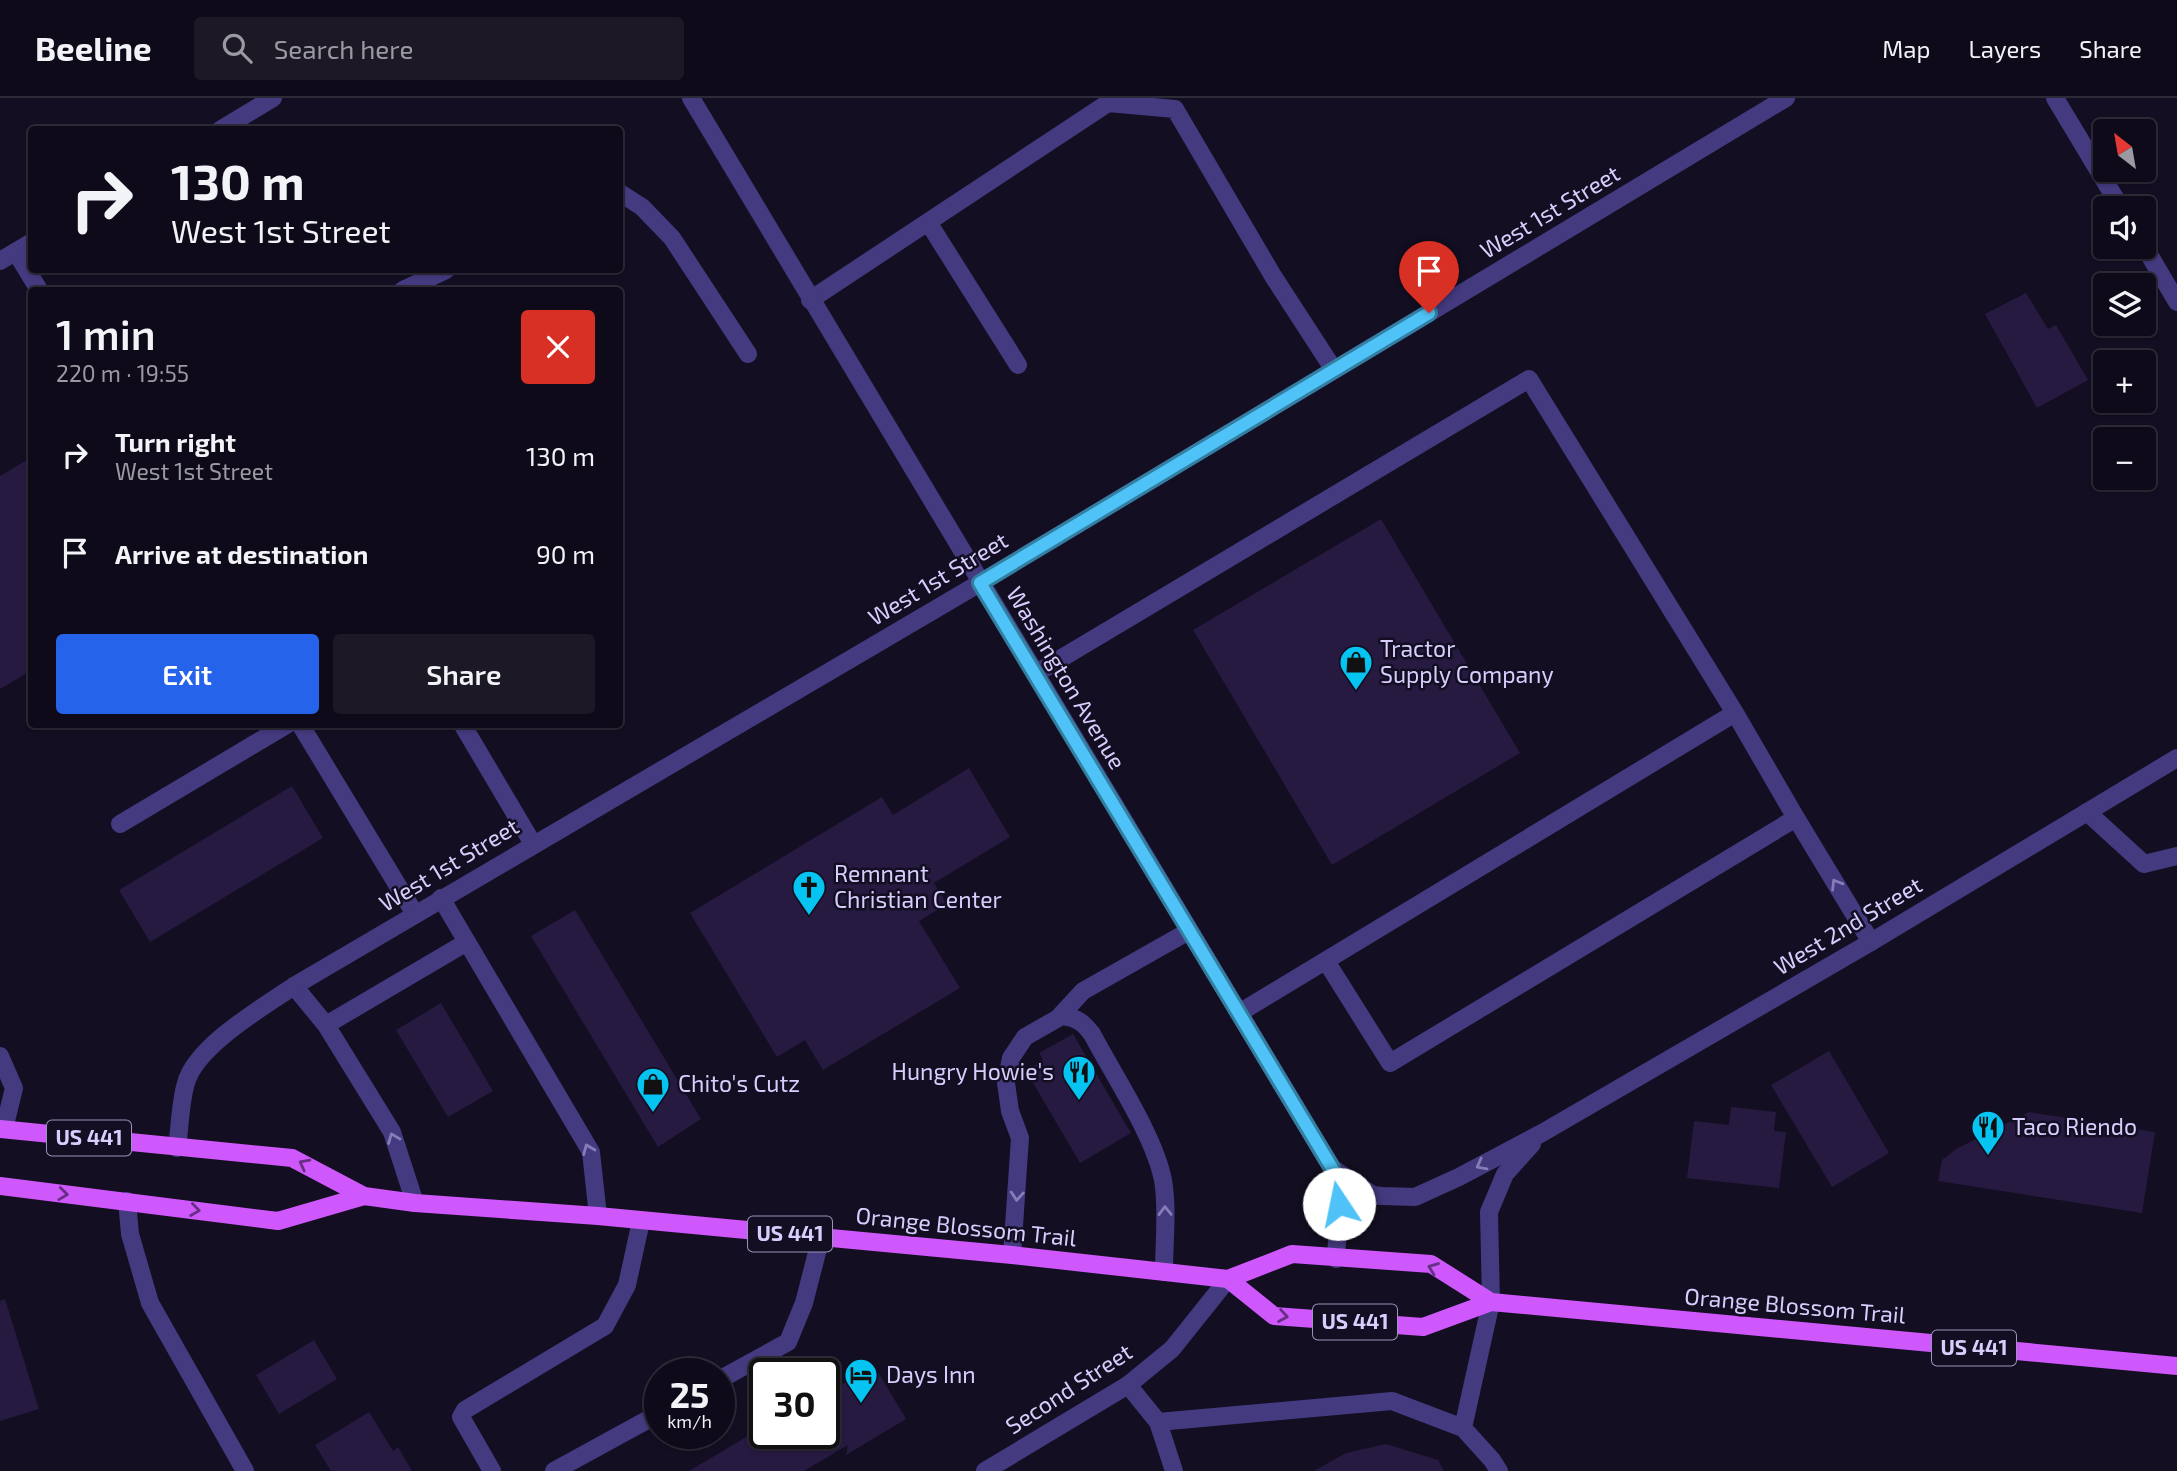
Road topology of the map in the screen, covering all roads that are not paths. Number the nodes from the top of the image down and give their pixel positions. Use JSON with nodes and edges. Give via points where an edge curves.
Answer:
{"nodes":[{"id":1,"x":272,"y":98,"type":"edge"},
{"id":2,"x":691,"y":98,"type":"edge"},
{"id":3,"x":1786,"y":98,"type":"edge"},
{"id":4,"x":2055,"y":98,"type":"edge"},
{"id":5,"x":226,"y":126,"type":"edge"},
{"id":6,"x":623,"y":195,"type":"edge"},
{"id":7,"x":2114,"y":196,"type":"edge"},
{"id":8,"x":928,"y":222,"type":"junction"},
{"id":9,"x":16,"y":252,"type":"edge"},
{"id":10,"x":2152,"y":259,"type":"edge"},
{"id":11,"x":28,"y":272,"type":"edge"},
{"id":12,"x":440,"y":273,"type":"edge"},
{"id":13,"x":409,"y":287,"type":"edge"},
{"id":14,"x":810,"y":300,"type":"junction"},
{"id":15,"x":2177,"y":302,"type":"edge"},
{"id":16,"x":748,"y":354,"type":"dead end"},
{"id":17,"x":1018,"y":365,"type":"dead end"},
{"id":18,"x":1334,"y":370,"type":"junction"},
{"id":19,"x":980,"y":583,"type":"junction"},
{"id":20,"x":1035,"y":674,"type":"junction"},
{"id":21,"x":1735,"y":713,"type":"junction"},
{"id":22,"x":281,"y":728,"type":"edge"},
{"id":23,"x":302,"y":728,"type":"edge"},
{"id":24,"x":464,"y":728,"type":"edge"},
{"id":25,"x":2177,"y":758,"type":"edge"},
{"id":26,"x":2087,"y":812,"type":"junction"},
{"id":27,"x":1796,"y":818,"type":"junction"},
{"id":28,"x":120,"y":824,"type":"dead end"},
{"id":29,"x":533,"y":844,"type":"junction"},
{"id":30,"x":2177,"y":856,"type":"edge"},
{"id":31,"x":441,"y":898,"type":"junction"},
{"id":32,"x":415,"y":914,"type":"junction"},
{"id":33,"x":1189,"y":931,"type":"junction"},
{"id":34,"x":467,"y":942,"type":"junction"},
{"id":35,"x":1871,"y":942,"type":"junction"},
{"id":36,"x":1326,"y":961,"type":"junction"},
{"id":37,"x":294,"y":986,"type":"junction"},
{"id":38,"x":1239,"y":1013,"type":"junction"},
{"id":39,"x":1058,"y":1018,"type":"junction"},
{"id":40,"x":326,"y":1025,"type":"junction"},
{"id":41,"x":0,"y":1056,"type":"edge"},
{"id":42,"x":2,"y":1129,"type":"edge"},
{"id":43,"x":1542,"y":1133,"type":"junction"},
{"id":44,"x":177,"y":1148,"type":"junction"},
{"id":45,"x":1332,"y":1168,"type":"junction"},
{"id":46,"x":0,"y":1186,"type":"edge"},
{"id":47,"x":364,"y":1196,"type":"junction"},
{"id":48,"x":127,"y":1201,"type":"junction"},
{"id":49,"x":415,"y":1203,"type":"junction"},
{"id":50,"x":598,"y":1216,"type":"junction"},
{"id":51,"x":641,"y":1220,"type":"junction"},
{"id":52,"x":821,"y":1237,"type":"junction"},
{"id":53,"x":1012,"y":1255,"type":"junction"},
{"id":54,"x":1336,"y":1259,"type":"junction"},
{"id":55,"x":1164,"y":1272,"type":"junction"},
{"id":56,"x":1228,"y":1279,"type":"junction"},
{"id":57,"x":1491,"y":1302,"type":"junction"},
{"id":58,"x":2177,"y":1366,"type":"edge"},
{"id":59,"x":735,"y":1371,"type":"edge"},
{"id":60,"x":1128,"y":1385,"type":"junction"},
{"id":61,"x":644,"y":1422,"type":"edge"},
{"id":62,"x":1158,"y":1422,"type":"junction"},
{"id":63,"x":1463,"y":1428,"type":"junction"},
{"id":64,"x":245,"y":1471,"type":"edge"},
{"id":65,"x":492,"y":1471,"type":"edge"},
{"id":66,"x":554,"y":1471,"type":"edge"},
{"id":67,"x":985,"y":1471,"type":"edge"},
{"id":68,"x":1174,"y":1471,"type":"edge"},
{"id":69,"x":1499,"y":1471,"type":"edge"}],
"edges":[{"from":1,"to":5,"type":"street"},
{"from":2,"to":14,"type":"street","name":"Washington Avenue"},
{"from":3,"to":18,"type":"street","name":"West 1st Street"},
{"from":4,"to":7,"type":"street"},
{"from":6,"to":16,"type":"street","via":[[672,237]]},
{"from":8,"to":14,"type":"street"},
{"from":8,"to":17,"type":"street"},
{"from":8,"to":18,"type":"street","via":[[1108,103],[1174,109]]},
{"from":9,"to":11,"type":"street"},
{"from":10,"to":15,"type":"street"},
{"from":12,"to":13,"type":"street"},
{"from":14,"to":19,"type":"street","name":"Washington Avenue"},
{"from":18,"to":19,"type":"street","name":"West 1st Street"},
{"from":19,"to":20,"type":"street","name":"Washington Avenue"},
{"from":19,"to":29,"type":"street","name":"West 1st Street"},
{"from":20,"to":21,"type":"street","via":[[1529,379]]},
{"from":20,"to":33,"type":"street","name":"Washington Avenue"},
{"from":21,"to":27,"type":"street"},
{"from":21,"to":36,"type":"street"},
{"from":22,"to":28,"type":"street"},
{"from":23,"to":32,"type":"street"},
{"from":24,"to":29,"type":"street"},
{"from":25,"to":26,"type":"street","name":"West 2nd Street"},
{"from":26,"to":30,"type":"street","via":[[2144,864]]},
{"from":26,"to":35,"type":"street","name":"West 2nd Street"},
{"from":35,"to":27,"type":"street","one_way":true},
{"from":27,"to":36,"type":"street","via":[[1390,1063]]},
{"from":29,"to":31,"type":"street","name":"West 1st Street"},
{"from":31,"to":32,"type":"street","name":"West 1st Street"},
{"from":31,"to":34,"type":"street"},
{"from":32,"to":37,"type":"street","name":"West 1st Street"},
{"from":33,"to":38,"type":"street","name":"Washington Avenue"},
{"from":33,"to":39,"type":"street","via":[[1083,991]]},
{"from":34,"to":40,"type":"street"},
{"from":50,"to":34,"type":"street","one_way":true,"via":[[591,1152]]},
{"from":35,"to":43,"type":"street","name":"West 2nd Street"},
{"from":36,"to":38,"type":"street"},
{"from":37,"to":40,"type":"street"},
{"from":37,"to":44,"type":"street","name":"West 1st Street","via":[[225,1033],[204,1053],[186,1080]]},
{"from":38,"to":45,"type":"street","name":"Washington Avenue"},
{"from":39,"to":53,"type":"street","one_way":true,"via":[[1025,1037],[1011,1058],[1006,1083],[1020,1138]]},
{"from":55,"to":39,"type":"street","one_way":true,"via":[[1164,1194],[1155,1151],[1092,1034],[1075,1018]]},
{"from":49,"to":40,"type":"street","one_way":true,"via":[[392,1132]]},
{"from":41,"to":42,"type":"street","via":[[14,1088]]},
{"from":42,"to":44,"type":"main road","name":"Orange Blossom Trail","number":"US 441"},
{"from":43,"to":45,"type":"street","name":"West 2nd Street","one_way":true,"via":[[1415,1197],[1373,1195]]},
{"from":43,"to":57,"type":"street","name":"West 2nd Street","via":[[1505,1174],[1489,1212]]},
{"from":47,"to":44,"type":"main road","name":"Orange Blossom Trail","number":"US 441","one_way":true,"via":[[292,1158]]},
{"from":45,"to":54,"type":"street","name":"Washington Avenue","via":[[1339,1204]]},
{"from":46,"to":48,"type":"main road","name":"Orange Blossom Trail","number":"US 441","one_way":true},
{"from":48,"to":47,"type":"main road","name":"Orange Blossom Trail","number":"US 441","one_way":true,"via":[[278,1221]]},
{"from":47,"to":49,"type":"main road","name":"Orange Blossom Trail","number":"US 441"},
{"from":48,"to":64,"type":"street","via":[[130,1234],[150,1303]]},
{"from":49,"to":50,"type":"main road","name":"Orange Blossom Trail","number":"US 441"},
{"from":50,"to":51,"type":"main road","name":"Orange Blossom Trail","number":"US 441"},
{"from":51,"to":52,"type":"main road","name":"Orange Blossom Trail","number":"US 441"},
{"from":51,"to":65,"type":"street","via":[[627,1285],[606,1326],[465,1410],[461,1417]]},
{"from":52,"to":53,"type":"main road","name":"Orange Blossom Trail","number":"US 441"},
{"from":52,"to":59,"type":"street","via":[[804,1303],[788,1342]]},
{"from":53,"to":55,"type":"main road","name":"Orange Blossom Trail","number":"US 441"},
{"from":54,"to":56,"type":"main road","name":"Orange Blossom Trail","number":"US 441","via":[[1292,1254]]},
{"from":57,"to":54,"type":"main road","name":"Orange Blossom Trail","number":"US 441","one_way":true,"via":[[1431,1265]]},
{"from":55,"to":56,"type":"main road","name":"Orange Blossom Trail","number":"US 441"},
{"from":56,"to":57,"type":"main road","name":"Orange Blossom Trail","number":"US 441","one_way":true,"via":[[1274,1316],[1423,1327]]},
{"from":56,"to":60,"type":"street","name":"Second Street","via":[[1172,1349]]},
{"from":57,"to":58,"type":"main road","name":"Orange Blossom Trail","number":"US 441"},
{"from":57,"to":63,"type":"street","name":"West 2nd Street"},
{"from":60,"to":62,"type":"street"},
{"from":60,"to":67,"type":"street","name":"Second Street"},
{"from":61,"to":66,"type":"street"},
{"from":62,"to":63,"type":"street","via":[[1392,1401]]},
{"from":62,"to":68,"type":"street"},
{"from":63,"to":69,"type":"street"}]}
